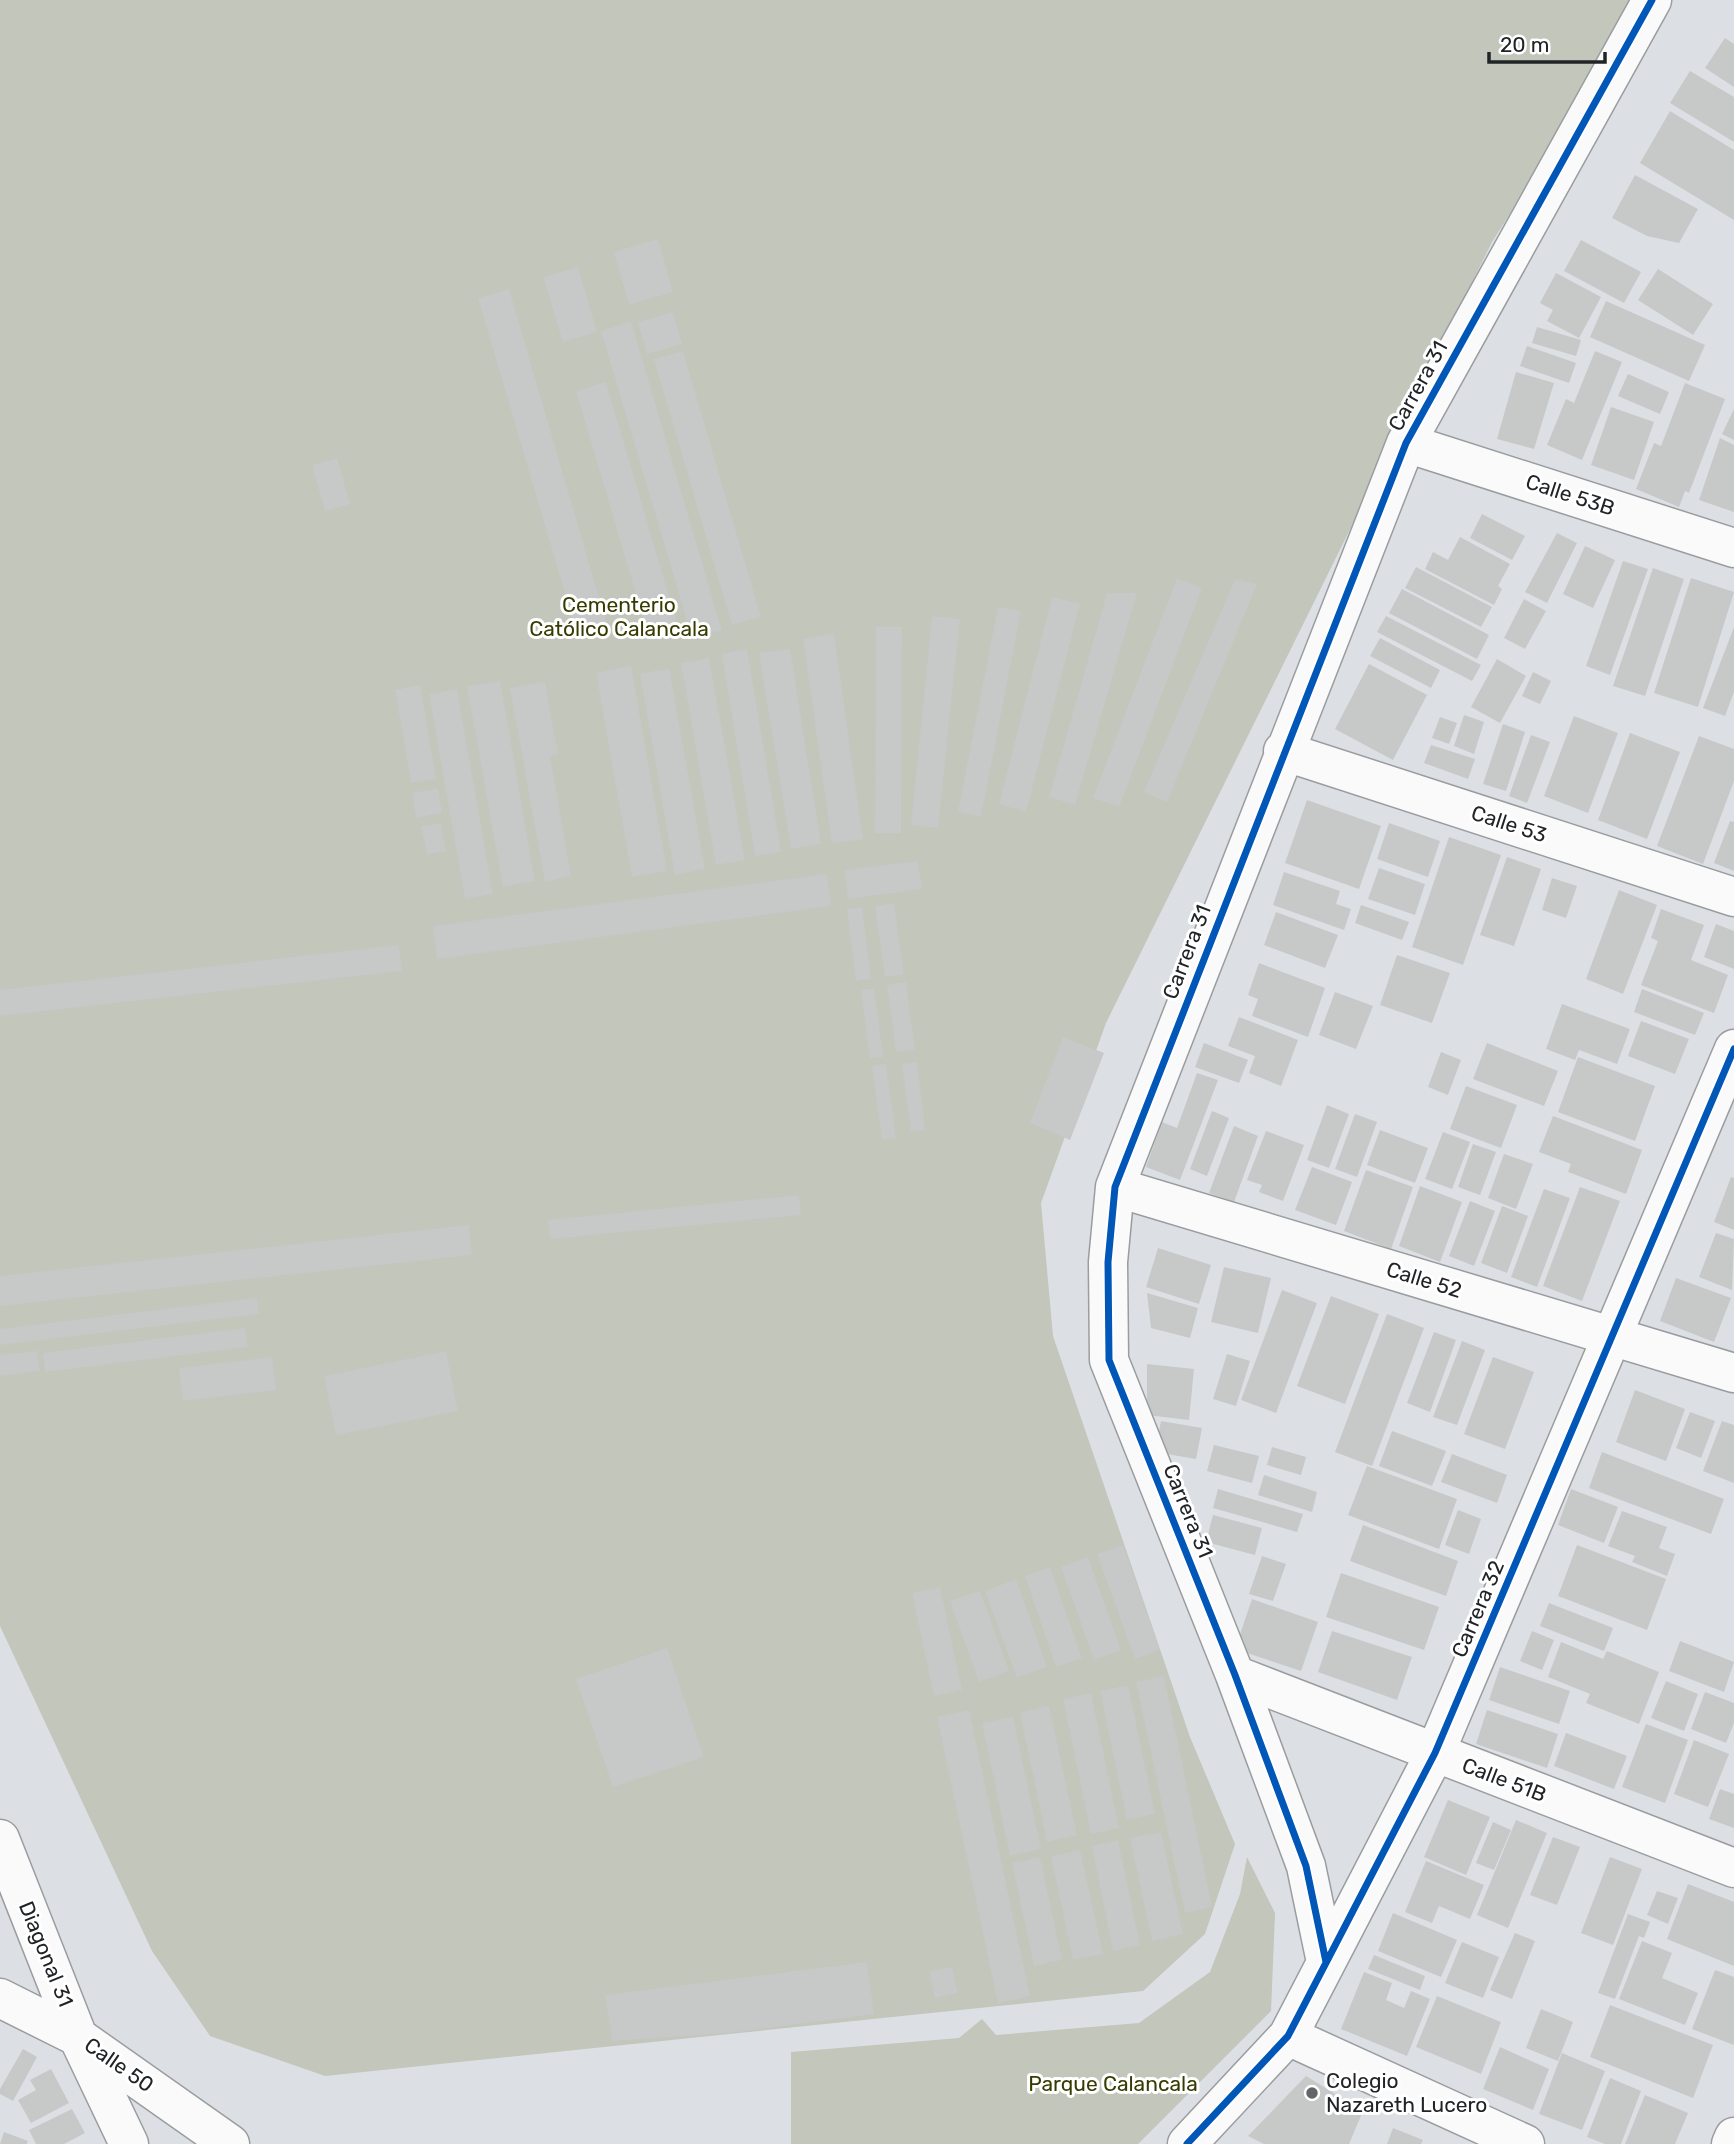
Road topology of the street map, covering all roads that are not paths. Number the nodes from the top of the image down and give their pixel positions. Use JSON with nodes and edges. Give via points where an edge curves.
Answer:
{"nodes":[{"id":1,"x":1652,"y":0,"type":"edge"},
{"id":2,"x":1406,"y":443,"type":"junction"},
{"id":3,"x":1734,"y":548,"type":"edge"},
{"id":4,"x":1283,"y":751,"type":"junction"},
{"id":5,"x":1734,"y":897,"type":"edge"},
{"id":6,"x":1734,"y":1049,"type":"edge"},
{"id":7,"x":1115,"y":1187,"type":"junction"},
{"id":8,"x":1614,"y":1337,"type":"junction"},
{"id":9,"x":1734,"y":1373,"type":"edge"},
{"id":10,"x":1235,"y":1675,"type":"junction"},
{"id":11,"x":1435,"y":1753,"type":"junction"},
{"id":12,"x":0,"y":1839,"type":"edge"},
{"id":13,"x":1734,"y":1868,"type":"edge"},
{"id":14,"x":1326,"y":1962,"type":"junction"},
{"id":15,"x":0,"y":1998,"type":"edge"},
{"id":16,"x":1288,"y":2036,"type":"junction"},
{"id":17,"x":78,"y":2037,"type":"junction"},
{"id":18,"x":1734,"y":2137,"type":"edge"},
{"id":19,"x":230,"y":2143,"type":"edge"},
{"id":20,"x":129,"y":2144,"type":"edge"},
{"id":21,"x":181,"y":2144,"type":"edge"},
{"id":22,"x":1187,"y":2144,"type":"edge"},
{"id":23,"x":1525,"y":2144,"type":"edge"},
{"id":24,"x":1731,"y":2144,"type":"edge"}],
"edges":[{"from":1,"to":2,"type":"street","name":"Carrera 31"},
{"from":2,"to":3,"type":"street","name":"Calle 53B"},
{"from":2,"to":4,"type":"street","name":"Carrera 31"},
{"from":4,"to":5,"type":"street","name":"Calle 53"},
{"from":4,"to":7,"type":"street","name":"Carrera 31"},
{"from":6,"to":8,"type":"street","name":"Carrera 32"},
{"from":7,"to":8,"type":"street","name":"Calle 52"},
{"from":7,"to":10,"type":"street","name":"Carrera 31","via":[[1108,1262],[1109,1360]]},
{"from":8,"to":9,"type":"street","name":"Calle 52"},
{"from":8,"to":11,"type":"street","name":"Carrera 32"},
{"from":10,"to":11,"type":"street","name":"Calle 51B"},
{"from":10,"to":14,"type":"street","name":"Carrera 31","via":[[1306,1866]]},
{"from":11,"to":13,"type":"street","name":"Calle 51B"},
{"from":11,"to":14,"type":"street","name":"Carrera 32"},
{"from":12,"to":17,"type":"street","name":"Diagonal 31"},
{"from":14,"to":16,"type":"street","name":"Carrera 32"},
{"from":15,"to":17,"type":"street","name":"Calle 50"},
{"from":16,"to":22,"type":"street","name":"Carrera 32"},
{"from":16,"to":23,"type":"street"},
{"from":17,"to":19,"type":"street","name":"Calle 50"},
{"from":17,"to":20,"type":"street","name":"Diagonal 31"},
{"from":18,"to":24,"type":"street"},
{"from":19,"to":21,"type":"street","via":[[201,2137]]}]}
